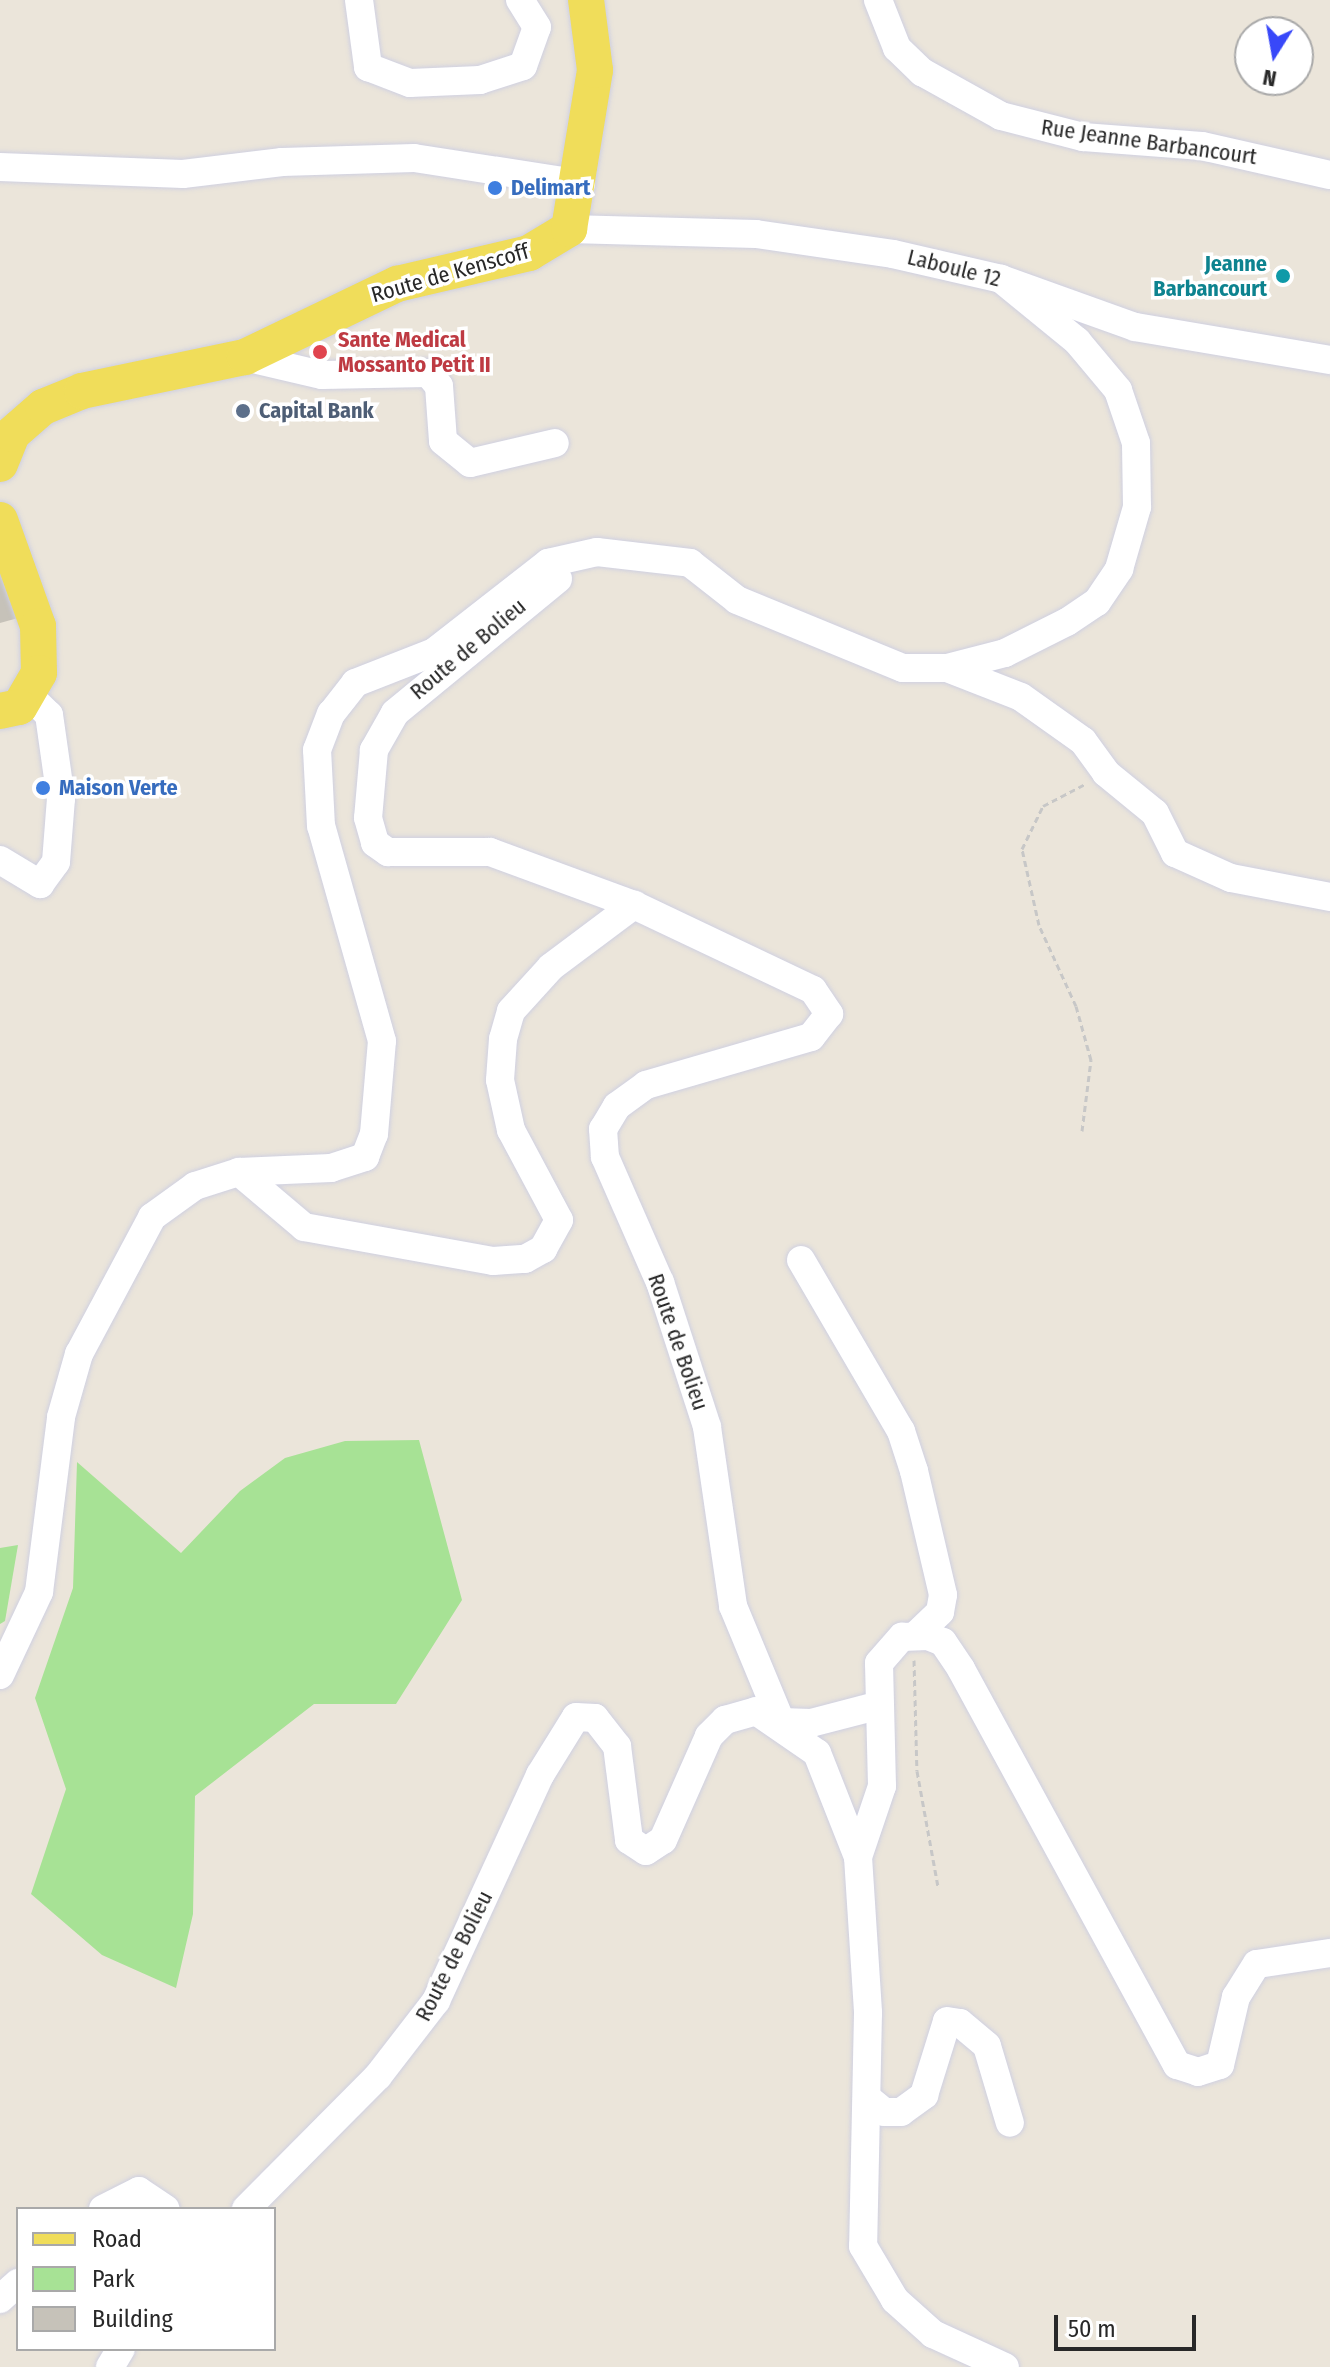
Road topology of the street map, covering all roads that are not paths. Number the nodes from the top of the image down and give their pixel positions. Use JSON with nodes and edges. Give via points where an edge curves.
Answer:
{"nodes":[{"id":1,"x":359,"y":0,"type":"edge"},
{"id":2,"x":520,"y":0,"type":"edge"},
{"id":3,"x":586,"y":0,"type":"edge"},
{"id":4,"x":878,"y":0,"type":"edge"},
{"id":5,"x":0,"y":167,"type":"edge"},
{"id":6,"x":1330,"y":175,"type":"edge"},
{"id":7,"x":581,"y":184,"type":"junction"},
{"id":8,"x":569,"y":229,"type":"junction"},
{"id":9,"x":1001,"y":279,"type":"junction"},
{"id":10,"x":245,"y":357,"type":"junction"},
{"id":11,"x":1330,"y":360,"type":"edge"},
{"id":12,"x":555,"y":443,"type":"dead end"},
{"id":13,"x":0,"y":464,"type":"edge"},
{"id":14,"x":0,"y":520,"type":"edge"},
{"id":15,"x":597,"y":552,"type":"junction"},
{"id":16,"x":947,"y":668,"type":"junction"},
{"id":17,"x":14,"y":704,"type":"edge"},
{"id":18,"x":0,"y":860,"type":"edge"},
{"id":19,"x":1330,"y":897,"type":"edge"},
{"id":20,"x":634,"y":905,"type":"junction"},
{"id":21,"x":239,"y":1172,"type":"junction"},
{"id":22,"x":801,"y":1260,"type":"dead end"},
{"id":23,"x":916,"y":1635,"type":"junction"},
{"id":24,"x":0,"y":1675,"type":"edge"},
{"id":25,"x":880,"y":1705,"type":"junction"},
{"id":26,"x":781,"y":1722,"type":"junction"},
{"id":27,"x":858,"y":1857,"type":"junction"},
{"id":28,"x":1330,"y":1953,"type":"edge"},
{"id":29,"x":867,"y":2098,"type":"junction"},
{"id":30,"x":1010,"y":2123,"type":"dead end"},
{"id":31,"x":107,"y":2207,"type":"edge"},
{"id":32,"x":163,"y":2207,"type":"edge"},
{"id":33,"x":248,"y":2207,"type":"edge"},
{"id":34,"x":16,"y":2285,"type":"edge"},
{"id":35,"x":0,"y":2299,"type":"edge"},
{"id":36,"x":1005,"y":2367,"type":"edge"}],
"edges":[{"from":1,"to":2,"type":"street","via":[[368,67],[410,83],[480,80],[523,66],[537,27]]},
{"from":3,"to":7,"type":"main road","via":[[595,70]]},
{"from":4,"to":6,"type":"street","name":"Rue Jeanne Barbancourt","via":[[897,48],[922,72],[1001,116],[1083,137],[1202,146]]},
{"from":5,"to":7,"type":"street","via":[[183,174],[414,158]]},
{"from":7,"to":8,"type":"main road"},
{"from":8,"to":9,"type":"street","name":"Laboule 12","via":[[756,234]]},
{"from":8,"to":10,"type":"main road","name":"Route de Kenscoff","via":[[529,253],[397,284]]},
{"from":9,"to":11,"type":"street","name":"Laboule 12","via":[[1135,327]]},
{"from":9,"to":16,"type":"street","via":[[1077,341],[1118,390],[1136,443],[1137,507],[1119,569],[1097,602],[1005,653]]},
{"from":10,"to":12,"type":"street","via":[[322,375],[428,373],[439,386],[443,441],[470,463]]},
{"from":10,"to":13,"type":"main road","name":"Route de Kenscoff","via":[[82,391],[43,407],[12,434]]},
{"from":14,"to":17,"type":"main road","via":[[38,626],[39,673]]},
{"from":15,"to":16,"type":"street","via":[[690,563],[737,600],[842,648],[903,668]]},
{"from":15,"to":20,"type":"street","name":"Route de Bolieu","via":[[512,612],[395,713],[374,750],[368,818],[375,843],[388,852],[490,852]]},
{"from":15,"to":21,"type":"street","via":[[548,563],[434,652],[355,683],[331,714],[317,750],[321,826],[382,1041],[374,1134],[365,1157],[331,1168]]},
{"from":16,"to":19,"type":"street","via":[[1021,697],[1083,741],[1106,773],[1135,790],[1175,853],[1231,878]]},
{"from":17,"to":18,"type":"street","via":[[49,715],[61,799],[56,862],[40,884]]},
{"from":20,"to":21,"type":"street","via":[[551,967],[511,1011],[503,1039],[500,1080],[511,1130],[559,1220],[543,1249],[493,1261],[304,1227]]},
{"from":20,"to":26,"type":"street","name":"Route de Bolieu","via":[[813,990],[829,1014],[811,1037],[646,1085],[617,1106],[603,1129],[605,1157],[660,1282],[707,1427],[733,1606]]},
{"from":21,"to":24,"type":"street","via":[[195,1186],[152,1217],[79,1354],[61,1417],[39,1592]]},
{"from":22,"to":23,"type":"street","via":[[901,1431],[914,1471],[943,1595],[940,1612]]},
{"from":23,"to":25,"type":"street","via":[[902,1637],[879,1663]]},
{"from":23,"to":28,"type":"street","via":[[943,1642],[961,1669],[1177,2065],[1198,2072],[1220,2065],[1236,1997],[1257,1964]]},
{"from":25,"to":26,"type":"street","via":[[811,1723]]},
{"from":25,"to":27,"type":"street","via":[[882,1786]]},
{"from":26,"to":27,"type":"street","via":[[817,1753]]},
{"from":26,"to":33,"type":"street","name":"Route de Bolieu","via":[[756,1711],[725,1720],[709,1736],[663,1840],[646,1851],[629,1840],[617,1746],[595,1718],[576,1717],[540,1775],[436,2001],[378,2076]]},
{"from":27,"to":29,"type":"street","via":[[867,1930]]},
{"from":29,"to":30,"type":"street","via":[[884,2112],[901,2112],[924,2095],[947,2021],[987,2046]]},
{"from":29,"to":36,"type":"street","via":[[863,2246],[895,2300],[933,2334]]},
{"from":31,"to":32,"type":"street","via":[[139,2191]]},
{"from":34,"to":35,"type":"street"}]}
